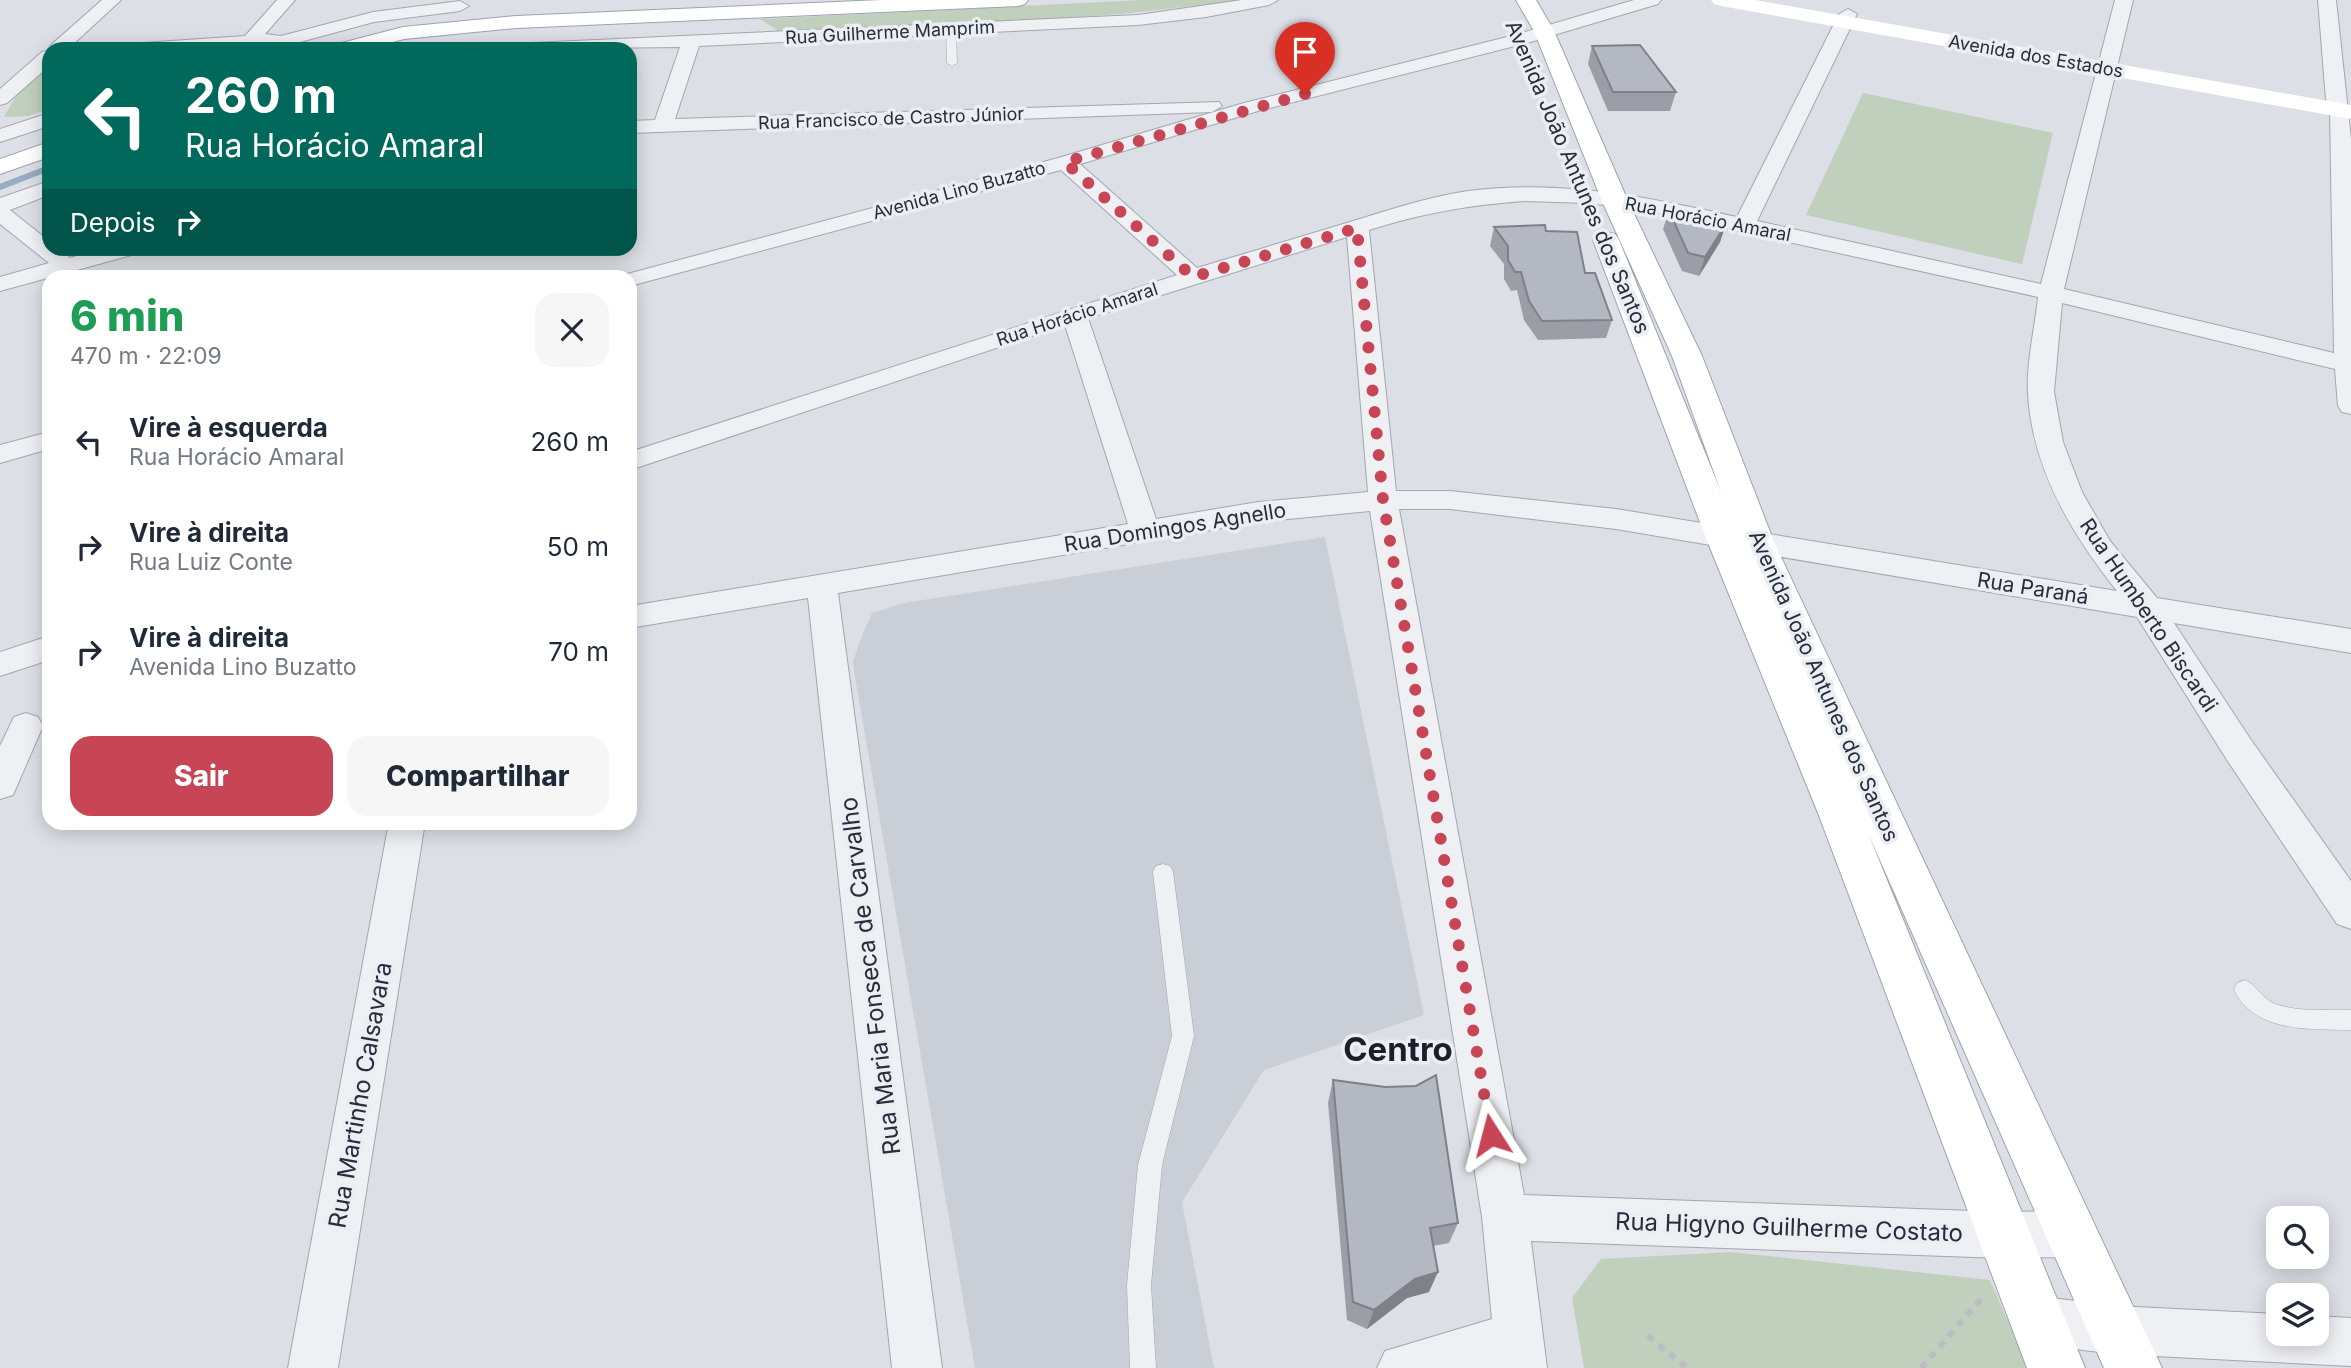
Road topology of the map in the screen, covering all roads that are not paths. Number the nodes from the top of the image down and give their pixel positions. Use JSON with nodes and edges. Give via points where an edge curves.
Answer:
{"nodes":[{"id":1,"x":112,"y":0,"type":"edge"},
{"id":2,"x":286,"y":0,"type":"edge"},
{"id":3,"x":1018,"y":0,"type":"edge"},
{"id":4,"x":1269,"y":0,"type":"edge"},
{"id":5,"x":1503,"y":0,"type":"edge"},
{"id":6,"x":1653,"y":0,"type":"edge"},
{"id":7,"x":1721,"y":0,"type":"edge"},
{"id":8,"x":1766,"y":0,"type":"edge"},
{"id":9,"x":2124,"y":0,"type":"edge"},
{"id":10,"x":2327,"y":0,"type":"edge"},
{"id":11,"x":462,"y":3,"type":"edge"},
{"id":12,"x":1847,"y":18,"type":"junction"},
{"id":13,"x":1530,"y":24,"type":"edge"},
{"id":14,"x":452,"y":27,"type":"junction"},
{"id":15,"x":951,"y":29,"type":"junction"},
{"id":16,"x":691,"y":41,"type":"junction"},
{"id":17,"x":65,"y":42,"type":"edge"},
{"id":18,"x":254,"y":42,"type":"edge"},
{"id":19,"x":265,"y":42,"type":"edge"},
{"id":20,"x":368,"y":42,"type":"edge"},
{"id":21,"x":637,"y":42,"type":"edge"},
{"id":22,"x":42,"y":62,"type":"edge"},
{"id":23,"x":952,"y":63,"type":"dead end"},
{"id":24,"x":2108,"y":64,"type":"junction"},
{"id":25,"x":0,"y":99,"type":"edge"},
{"id":26,"x":2345,"y":106,"type":"edge"},
{"id":27,"x":1251,"y":107,"type":"junction"},
{"id":28,"x":1152,"y":109,"type":"junction"},
{"id":29,"x":42,"y":120,"type":"edge"},
{"id":30,"x":42,"y":121,"type":"edge"},
{"id":31,"x":1195,"y":124,"type":"junction"},
{"id":32,"x":0,"y":125,"type":"edge"},
{"id":33,"x":663,"y":125,"type":"junction"},
{"id":34,"x":637,"y":127,"type":"edge"},
{"id":35,"x":0,"y":136,"type":"edge"},
{"id":36,"x":42,"y":152,"type":"edge"},
{"id":37,"x":1065,"y":162,"type":"junction"},
{"id":38,"x":0,"y":167,"type":"edge"},
{"id":39,"x":42,"y":190,"type":"edge"},
{"id":40,"x":1602,"y":199,"type":"junction"},
{"id":41,"x":0,"y":206,"type":"edge"},
{"id":42,"x":0,"y":213,"type":"edge"},
{"id":43,"x":1744,"y":225,"type":"junction"},
{"id":44,"x":1357,"y":228,"type":"junction"},
{"id":45,"x":42,"y":247,"type":"edge"},
{"id":46,"x":54,"y":256,"type":"edge"},
{"id":47,"x":100,"y":256,"type":"edge"},
{"id":48,"x":65,"y":265,"type":"junction"},
{"id":49,"x":48,"y":270,"type":"edge"},
{"id":50,"x":42,"y":272,"type":"edge"},
{"id":51,"x":637,"y":277,"type":"edge"},
{"id":52,"x":1193,"y":277,"type":"junction"},
{"id":53,"x":0,"y":284,"type":"edge"},
{"id":54,"x":2051,"y":293,"type":"junction"},
{"id":55,"x":1074,"y":314,"type":"junction"},
{"id":56,"x":2349,"y":364,"type":"edge"},
{"id":57,"x":2351,"y":406,"type":"edge"},
{"id":58,"x":42,"y":442,"type":"edge"},
{"id":59,"x":0,"y":454,"type":"edge"},
{"id":60,"x":637,"y":459,"type":"edge"},
{"id":61,"x":1383,"y":500,"type":"junction"},
{"id":62,"x":1145,"y":531,"type":"junction"},
{"id":63,"x":1740,"y":540,"type":"junction"},
{"id":64,"x":822,"y":584,"type":"junction"},
{"id":65,"x":2147,"y":607,"type":"junction"},
{"id":66,"x":637,"y":616,"type":"edge"},
{"id":67,"x":2351,"y":641,"type":"edge"},
{"id":68,"x":42,"y":650,"type":"edge"},
{"id":69,"x":0,"y":664,"type":"edge"},
{"id":70,"x":25,"y":726,"type":"edge"},
{"id":71,"x":0,"y":785,"type":"edge"},
{"id":72,"x":406,"y":830,"type":"edge"},
{"id":73,"x":1163,"y":872,"type":"dead end"},
{"id":74,"x":2351,"y":912,"type":"edge"},
{"id":75,"x":2245,"y":990,"type":"dead end"},
{"id":76,"x":2351,"y":1020,"type":"edge"},
{"id":77,"x":1505,"y":1217,"type":"junction"},
{"id":78,"x":2073,"y":1234,"type":"junction"},
{"id":79,"x":2007,"y":1249,"type":"junction"},
{"id":80,"x":2036,"y":1320,"type":"junction"},
{"id":81,"x":2351,"y":1342,"type":"edge"},
{"id":82,"x":2124,"y":1349,"type":"edge"},
{"id":83,"x":1520,"y":1352,"type":"edge"},
{"id":84,"x":313,"y":1368,"type":"edge"},
{"id":85,"x":916,"y":1368,"type":"edge"},
{"id":86,"x":1143,"y":1368,"type":"edge"},
{"id":87,"x":1402,"y":1368,"type":"edge"},
{"id":88,"x":2056,"y":1368,"type":"edge"}],
"edges":[{"from":1,"to":17,"type":"street"},
{"from":2,"to":18,"type":"street"},
{"from":3,"to":14,"type":"main road"},
{"from":4,"to":15,"type":"street","name":"Rua Guilherme Mamprim","via":[[1138,20]]},
{"from":5,"to":13,"type":"main road","name":"Avenida João Antunes dos Santos"},
{"from":6,"to":13,"type":"street","name":"Avenida Lino Buzatto"},
{"from":7,"to":12,"type":"main road","name":"Avenida dos Estados"},
{"from":8,"to":12,"type":"main road","name":"Avenida dos Estados"},
{"from":9,"to":24,"type":"street","name":"Rua Humberto Biscardi"},
{"from":10,"to":26,"type":"street"},
{"from":11,"to":14,"type":"street"},
{"from":11,"to":19,"type":"street","via":[[373,17]]},
{"from":12,"to":24,"type":"main road","name":"Avenida dos Estados"},
{"from":12,"to":43,"type":"street"},
{"from":13,"to":27,"type":"street","name":"Avenida Lino Buzatto"},
{"from":13,"to":40,"type":"main road","name":"Avenida João Antunes dos Santos"},
{"from":14,"to":20,"type":"main road"},
{"from":15,"to":16,"type":"street","name":"Rua Guilherme Mamprim"},
{"from":15,"to":23,"type":"lane"},
{"from":16,"to":21,"type":"street","name":"Rua Guilherme Mamprim"},
{"from":16,"to":33,"type":"street"},
{"from":22,"to":25,"type":"street"},
{"from":24,"to":26,"type":"main road","name":"Avenida dos Estados"},
{"from":24,"to":54,"type":"street","name":"Rua Humberto Biscardi"},
{"from":26,"to":56,"type":"street"},
{"from":27,"to":28,"type":"street","name":"Rua Francisco de Castro Júnior"},
{"from":27,"to":31,"type":"street","name":"Avenida Lino Buzatto"},
{"from":28,"to":31,"type":"street","name":"Rua Francisco de Castro Júnior"},
{"from":28,"to":33,"type":"street","name":"Rua Francisco de Castro Júnior"},
{"from":29,"to":32,"type":"street"},
{"from":30,"to":35,"type":"street"},
{"from":31,"to":37,"type":"street","name":"Avenida Lino Buzatto"},
{"from":33,"to":34,"type":"street","name":"Rua Francisco de Castro Júnior"},
{"from":36,"to":38,"type":"main road"},
{"from":37,"to":51,"type":"street","name":"Avenida Lino Buzatto"},
{"from":37,"to":52,"type":"street"},
{"from":39,"to":41,"type":"street"},
{"from":40,"to":43,"type":"street","name":"Rua Horácio Amaral","via":[[1639,202]]},
{"from":40,"to":44,"type":"street","name":"Rua Horácio Amaral","via":[[1525,194],[1468,198]]},
{"from":40,"to":63,"type":"main road","name":"Avenida João Antunes dos Santos","via":[[1687,356]]},
{"from":42,"to":45,"type":"street"},
{"from":43,"to":54,"type":"street","name":"Rua Horácio Amaral"},
{"from":44,"to":52,"type":"street","name":"Rua Horácio Amaral"},
{"from":44,"to":61,"type":"street"},
{"from":46,"to":48,"type":"street"},
{"from":47,"to":48,"type":"street"},
{"from":48,"to":49,"type":"street"},
{"from":50,"to":53,"type":"street"},
{"from":52,"to":55,"type":"street","name":"Rua Horácio Amaral"},
{"from":54,"to":56,"type":"street","name":"Rua Horácio Amaral"},
{"from":54,"to":65,"type":"street","name":"Rua Humberto Biscardi","via":[[2041,392],[2049,442],[2068,492],[2098,547]]},
{"from":55,"to":60,"type":"street","name":"Rua Horácio Amaral"},
{"from":55,"to":62,"type":"street"},
{"from":56,"to":57,"type":"street"},
{"from":58,"to":59,"type":"street"},
{"from":61,"to":62,"type":"street","name":"Rua Domingos Agnello","via":[[1258,512]]},
{"from":61,"to":63,"type":"street","name":"Rua Domingos Agnello","via":[[1512,506]]},
{"from":61,"to":77,"type":"street"},
{"from":62,"to":64,"type":"street","name":"Rua Domingos Agnello"},
{"from":63,"to":65,"type":"street","name":"Rua Paraná"},
{"from":63,"to":78,"type":"main road","name":"Avenida João Antunes dos Santos"},
{"from":63,"to":79,"type":"main road","name":"Avenida João Antunes dos Santos","via":[[1839,813]]},
{"from":64,"to":66,"type":"street","name":"Rua Domingos Agnello"},
{"from":64,"to":85,"type":"street","name":"Rua Maria Fonseca de Carvalho"},
{"from":65,"to":67,"type":"street","name":"Rua Paraná"},
{"from":65,"to":74,"type":"street","name":"Rua Humberto Biscardi"},
{"from":68,"to":69,"type":"street"},
{"from":70,"to":71,"type":"street"},
{"from":72,"to":84,"type":"street","name":"Rua Martinho Calsavara"},
{"from":73,"to":86,"type":"lane","via":[[1183,1036],[1150,1165],[1139,1285]]},
{"from":75,"to":76,"type":"lane","via":[[2263,1009],[2294,1018]]},
{"from":77,"to":79,"type":"street","name":"Rua Higyno Guilherme Costato"},
{"from":77,"to":83,"type":"street"},
{"from":78,"to":79,"type":"street","name":"Rua Higyno Guilherme Costato"},
{"from":78,"to":82,"type":"main road","name":"Avenida João Antunes dos Santos"},
{"from":79,"to":80,"type":"main road","name":"Avenida João Antunes dos Santos"},
{"from":80,"to":82,"type":"street"},
{"from":80,"to":88,"type":"main road","name":"Avenida João Antunes dos Santos"},
{"from":81,"to":82,"type":"street"},
{"from":83,"to":87,"type":"street"}]}
